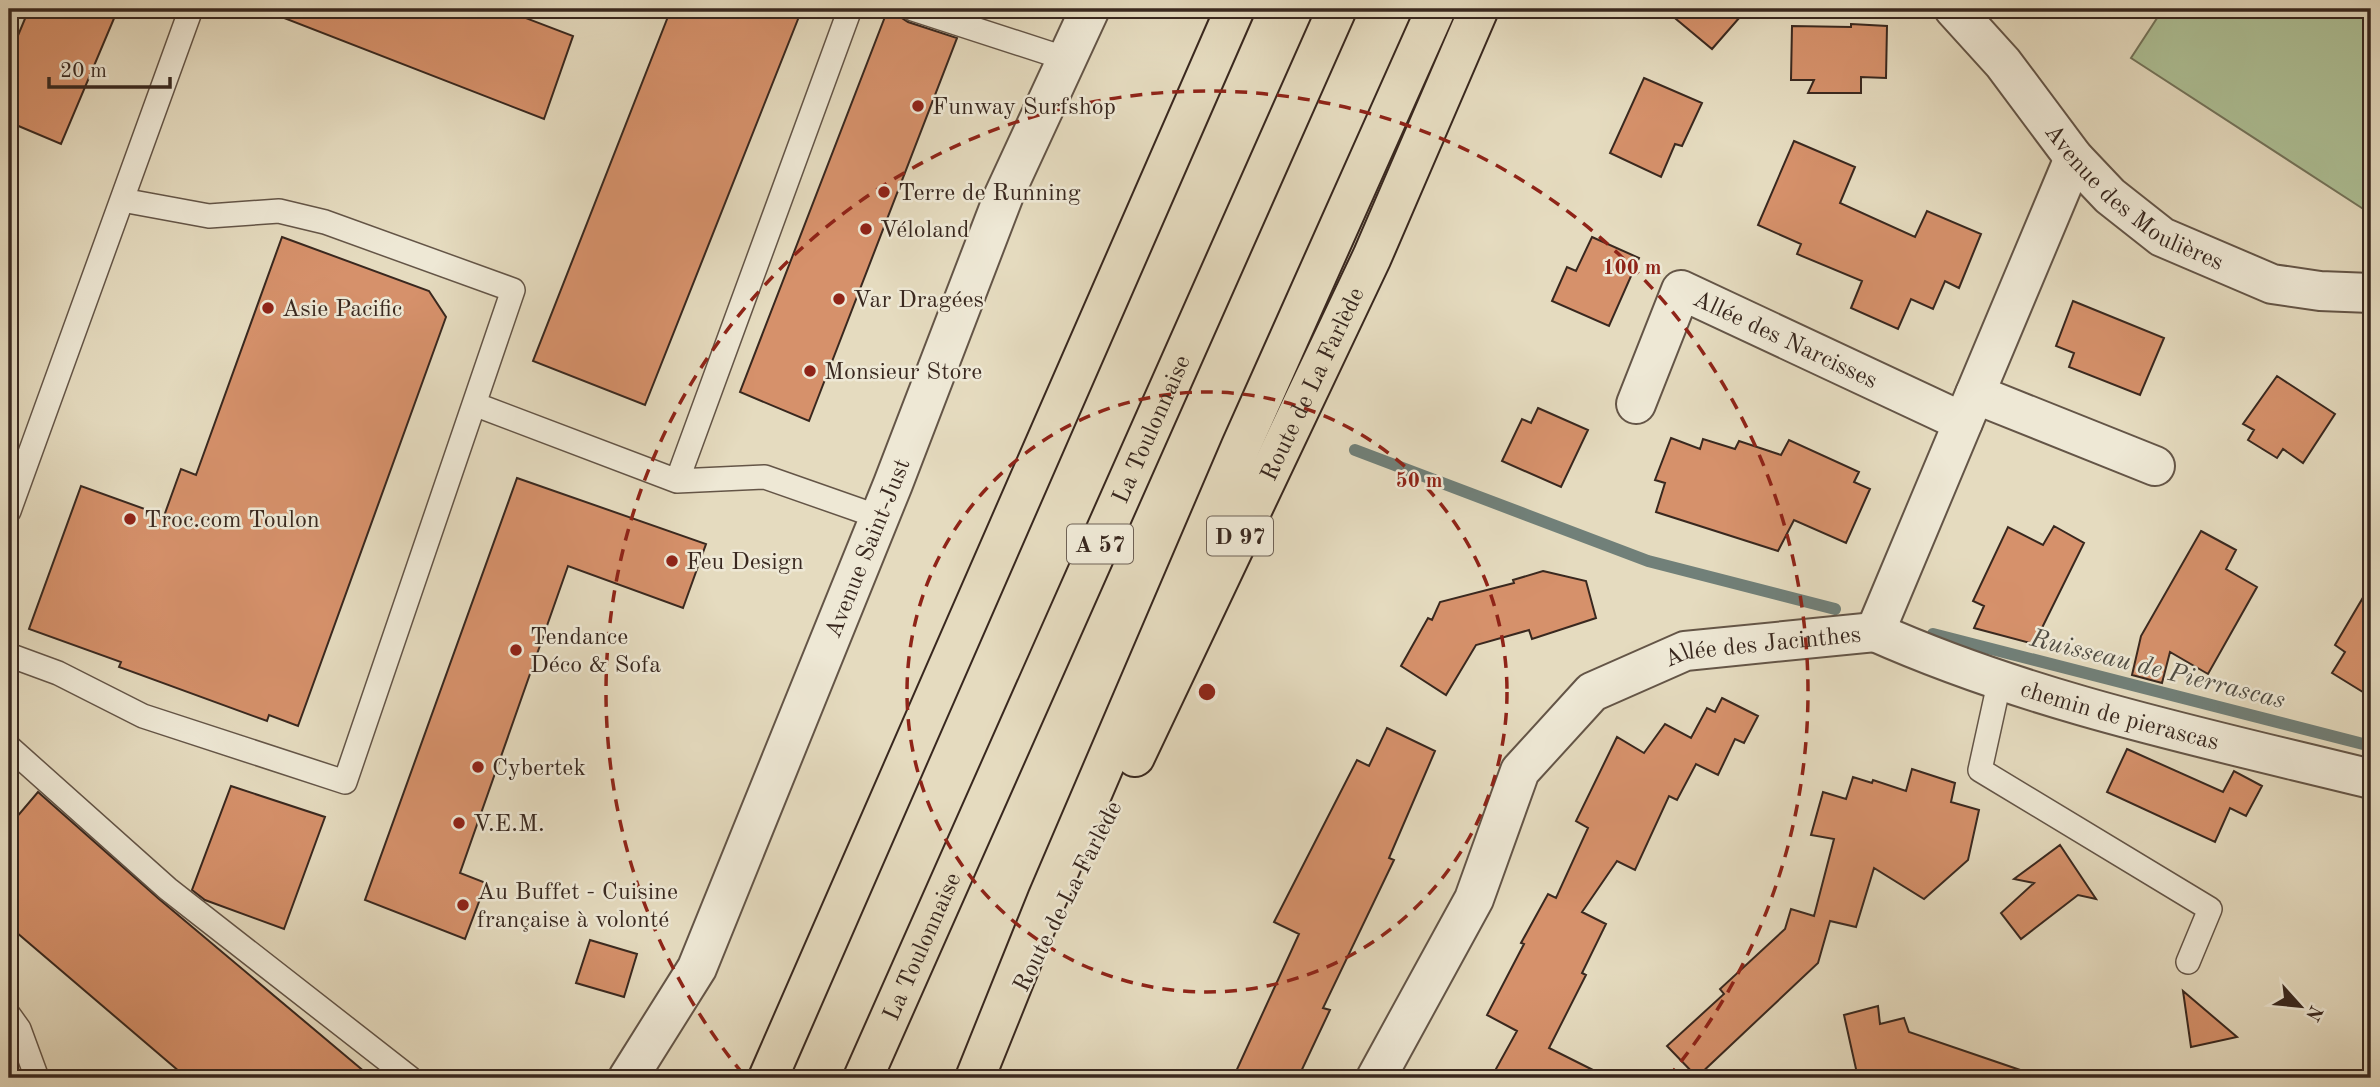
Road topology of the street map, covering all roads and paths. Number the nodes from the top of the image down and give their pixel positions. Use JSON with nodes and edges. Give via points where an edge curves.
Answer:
{"nodes":[{"id":1,"x":191,"y":9,"type":"edge"},
{"id":2,"x":850,"y":9,"type":"edge"},
{"id":3,"x":913,"y":9,"type":"edge"},
{"id":4,"x":1090,"y":9,"type":"edge"},
{"id":5,"x":1235,"y":9,"type":"edge"},
{"id":6,"x":1337,"y":9,"type":"edge"},
{"id":7,"x":1436,"y":9,"type":"edge"},
{"id":8,"x":1479,"y":9,"type":"edge"},
{"id":9,"x":1486,"y":9,"type":"edge"},
{"id":10,"x":1954,"y":9,"type":"edge"},
{"id":11,"x":1460,"y":51,"type":"junction"},
{"id":12,"x":1067,"y":59,"type":"junction"},
{"id":13,"x":2074,"y":158,"type":"junction"},
{"id":14,"x":122,"y":200,"type":"junction"},
{"id":15,"x":2371,"y":293,"type":"edge"},
{"id":16,"x":474,"y":404,"type":"junction"},
{"id":17,"x":1636,"y":404,"type":"dead end"},
{"id":18,"x":1969,"y":408,"type":"junction"},
{"id":19,"x":2155,"y":466,"type":"dead end"},
{"id":20,"x":677,"y":481,"type":"junction"},
{"id":21,"x":9,"y":512,"type":"edge"},
{"id":22,"x":879,"y":517,"type":"junction"},
{"id":23,"x":1875,"y":632,"type":"junction"},
{"id":24,"x":9,"y":655,"type":"edge"},
{"id":25,"x":2000,"y":679,"type":"junction"},
{"id":26,"x":9,"y":747,"type":"edge"},
{"id":27,"x":2371,"y":779,"type":"edge"},
{"id":28,"x":2188,"y":962,"type":"dead end"},
{"id":29,"x":9,"y":1015,"type":"edge"},
{"id":30,"x":980,"y":1067,"type":"edge"},
{"id":31,"x":37,"y":1078,"type":"edge"},
{"id":32,"x":410,"y":1078,"type":"edge"},
{"id":33,"x":628,"y":1078,"type":"edge"},
{"id":34,"x":768,"y":1078,"type":"edge"},
{"id":35,"x":863,"y":1078,"type":"edge"},
{"id":36,"x":1376,"y":1078,"type":"edge"}],
"edges":[{"from":1,"to":14,"type":"lane"},
{"from":2,"to":20,"type":"lane"},
{"from":3,"to":12,"type":"lane"},
{"from":4,"to":12,"type":"street","name":"Avenue Saint-Just"},
{"from":5,"to":34,"type":"main road"},
{"from":6,"to":35,"type":"main road","name":"La Toulonnaise","number":"A 57"},
{"from":7,"to":30,"type":"main road","name":"Route de La Farlède","number":"D 97","via":[[1225,484]]},
{"from":8,"to":11,"type":"main road","name":"Route de La Farlède","number":"D 97"},
{"from":9,"to":11,"type":"street"},
{"from":10,"to":13,"type":"street","name":"Avenue des Moulières","via":[[2003,63]]},
{"from":11,"to":30,"type":"main road","name":"Route de La Farlède","number":"D 97","via":[[1360,282],[1064,907]]},
{"from":12,"to":22,"type":"street","name":"Avenue Saint-Just","via":[[1004,195]]},
{"from":13,"to":15,"type":"street","name":"Avenue des Moulières","via":[[2110,196],[2162,237],[2272,284]]},
{"from":13,"to":18,"type":"street","name":"Allée des Jacinthes"},
{"from":14,"to":16,"type":"lane","via":[[209,216],[279,211],[325,222],[513,290]]},
{"from":14,"to":21,"type":"lane"},
{"from":16,"to":20,"type":"lane"},
{"from":16,"to":24,"type":"lane","via":[[345,782],[143,716],[58,673]]},
{"from":17,"to":18,"type":"street","name":"Allée des Narcisses","via":[[1681,290]]},
{"from":18,"to":19,"type":"street"},
{"from":18,"to":23,"type":"street","name":"Allée des Jacinthes"},
{"from":20,"to":22,"type":"lane","via":[[765,477]]},
{"from":22,"to":33,"type":"street","name":"Avenue Saint-Just","via":[[697,968]]},
{"from":23,"to":25,"type":"street","name":"chemin de pierascas","via":[[1936,659]]},
{"from":23,"to":36,"type":"street","name":"Allée des Jacinthes","via":[[1685,651],[1592,692],[1520,771],[1474,899]]},
{"from":25,"to":27,"type":"street","name":"chemin de pierascas"},
{"from":25,"to":28,"type":"lane","via":[[1980,770],[2210,909]]},
{"from":26,"to":32,"type":"lane","via":[[168,888]]},
{"from":29,"to":31,"type":"lane"}]}
